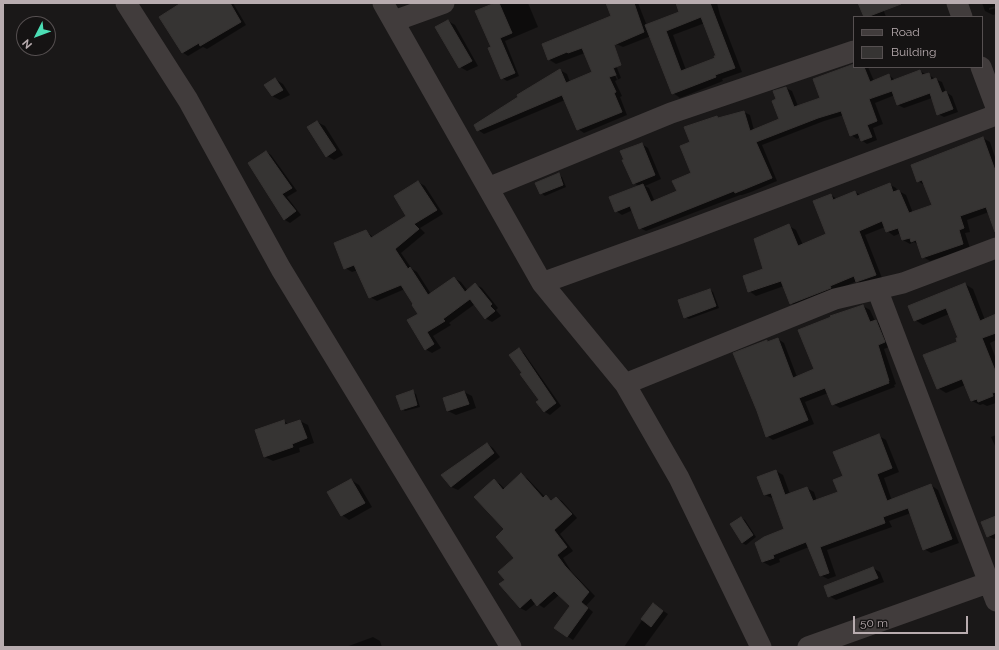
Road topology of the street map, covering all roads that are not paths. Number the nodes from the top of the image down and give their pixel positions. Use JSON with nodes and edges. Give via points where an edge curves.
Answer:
{"nodes":[{"id":1,"x":126,"y":3,"type":"edge"},
{"id":2,"x":383,"y":3,"type":"edge"},
{"id":3,"x":444,"y":3,"type":"edge"},
{"id":4,"x":394,"y":21,"type":"junction"},
{"id":5,"x":853,"y":51,"type":"edge"},
{"id":6,"x":981,"y":68,"type":"edge"},
{"id":7,"x":996,"y":107,"type":"edge"},
{"id":8,"x":996,"y":114,"type":"edge"},
{"id":9,"x":488,"y":188,"type":"junction"},
{"id":10,"x":996,"y":248,"type":"edge"},
{"id":11,"x":542,"y":283,"type":"junction"},
{"id":12,"x":877,"y":289,"type":"junction"},
{"id":13,"x":626,"y":384,"type":"junction"},
{"id":14,"x":994,"y":588,"type":"edge"},
{"id":15,"x":511,"y":647,"type":"edge"},
{"id":16,"x":761,"y":647,"type":"edge"},
{"id":17,"x":808,"y":647,"type":"edge"}],
"edges":[{"from":1,"to":15,"type":"street","via":[[188,100],[281,269]]},
{"from":2,"to":4,"type":"street"},
{"from":3,"to":4,"type":"street"},
{"from":4,"to":9,"type":"street"},
{"from":5,"to":9,"type":"street","via":[[671,113]]},
{"from":6,"to":7,"type":"street"},
{"from":8,"to":11,"type":"street"},
{"from":9,"to":11,"type":"street"},
{"from":10,"to":12,"type":"street","via":[[903,283]]},
{"from":11,"to":13,"type":"street"},
{"from":12,"to":13,"type":"street","via":[[835,299]]},
{"from":12,"to":14,"type":"street"},
{"from":13,"to":16,"type":"street","via":[[680,478]]},
{"from":14,"to":17,"type":"street"}]}
